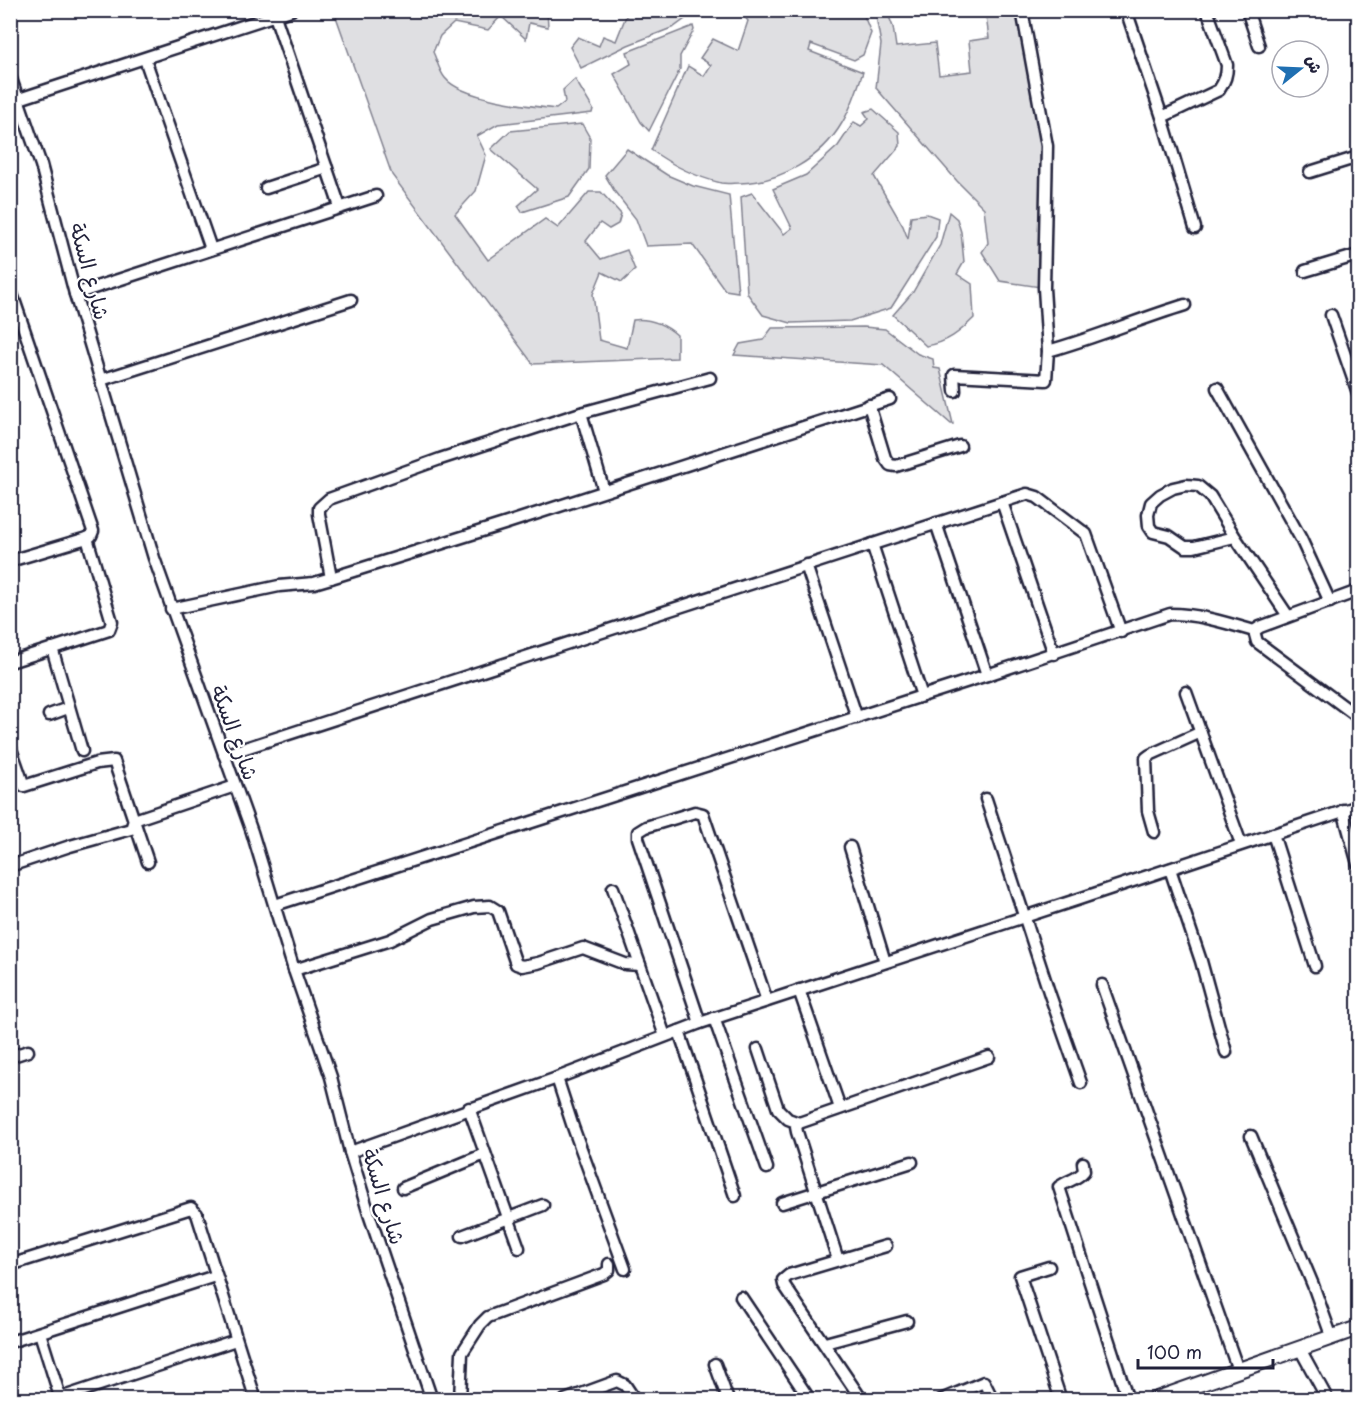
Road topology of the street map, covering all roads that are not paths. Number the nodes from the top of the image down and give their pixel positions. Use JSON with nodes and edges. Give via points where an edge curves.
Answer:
{"nodes":[{"id":1,"x":291,"y":10,"type":"edge"},
{"id":2,"x":1126,"y":10,"type":"edge"},
{"id":3,"x":1207,"y":10,"type":"edge"},
{"id":4,"x":1247,"y":10,"type":"edge"},
{"id":5,"x":1023,"y":11,"type":"edge"},
{"id":6,"x":275,"y":16,"type":"junction"},
{"id":7,"x":1259,"y":46,"type":"dead end"},
{"id":8,"x":145,"y":59,"type":"junction"},
{"id":9,"x":10,"y":76,"type":"edge"},
{"id":10,"x":15,"y":101,"type":"edge"},
{"id":11,"x":1162,"y":117,"type":"junction"},
{"id":12,"x":1359,"y":157,"type":"edge"},
{"id":13,"x":327,"y":168,"type":"junction"},
{"id":14,"x":1310,"y":172,"type":"dead end"},
{"id":15,"x":266,"y":188,"type":"dead end"},
{"id":16,"x":376,"y":196,"type":"dead end"},
{"id":17,"x":340,"y":207,"type":"junction"},
{"id":18,"x":1195,"y":228,"type":"dead end"},
{"id":19,"x":211,"y":249,"type":"junction"},
{"id":20,"x":1359,"y":255,"type":"edge"},
{"id":21,"x":1305,"y":271,"type":"dead end"},
{"id":22,"x":10,"y":288,"type":"edge"},
{"id":23,"x":75,"y":294,"type":"junction"},
{"id":24,"x":351,"y":300,"type":"dead end"},
{"id":25,"x":1185,"y":305,"type":"dead end"},
{"id":26,"x":1331,"y":315,"type":"dead end"},
{"id":27,"x":1048,"y":351,"type":"junction"},
{"id":28,"x":710,"y":378,"type":"dead end"},
{"id":29,"x":101,"y":380,"type":"junction"},
{"id":30,"x":1217,"y":388,"type":"dead end"},
{"id":31,"x":955,"y":391,"type":"dead end"},
{"id":32,"x":1359,"y":393,"type":"edge"},
{"id":33,"x":890,"y":399,"type":"dead end"},
{"id":34,"x":869,"y":405,"type":"junction"},
{"id":35,"x":581,"y":413,"type":"junction"},
{"id":36,"x":960,"y":446,"type":"dead end"},
{"id":37,"x":604,"y":491,"type":"junction"},
{"id":38,"x":1002,"y":502,"type":"junction"},
{"id":39,"x":936,"y":523,"type":"junction"},
{"id":40,"x":1235,"y":537,"type":"junction"},
{"id":41,"x":87,"y":538,"type":"junction"},
{"id":42,"x":872,"y":544,"type":"junction"},
{"id":43,"x":10,"y":561,"type":"edge"},
{"id":44,"x":806,"y":565,"type":"junction"},
{"id":45,"x":331,"y":578,"type":"junction"},
{"id":46,"x":1357,"y":593,"type":"edge"},
{"id":47,"x":1330,"y":602,"type":"junction"},
{"id":48,"x":171,"y":609,"type":"junction"},
{"id":49,"x":1288,"y":616,"type":"junction"},
{"id":50,"x":1254,"y":631,"type":"junction"},
{"id":51,"x":1120,"y":632,"type":"junction"},
{"id":52,"x":52,"y":648,"type":"junction"},
{"id":53,"x":1054,"y":654,"type":"junction"},
{"id":54,"x":10,"y":662,"type":"edge"},
{"id":55,"x":987,"y":675,"type":"junction"},
{"id":56,"x":1186,"y":692,"type":"dead end"},
{"id":57,"x":922,"y":696,"type":"junction"},
{"id":58,"x":68,"y":708,"type":"junction"},
{"id":59,"x":49,"y":715,"type":"dead end"},
{"id":60,"x":1359,"y":717,"type":"edge"},
{"id":61,"x":857,"y":718,"type":"junction"},
{"id":62,"x":1201,"y":732,"type":"junction"},
{"id":63,"x":10,"y":746,"type":"edge"},
{"id":64,"x":82,"y":751,"type":"dead end"},
{"id":65,"x":224,"y":755,"type":"junction"},
{"id":66,"x":231,"y":788,"type":"junction"},
{"id":67,"x":986,"y":799,"type":"dead end"},
{"id":68,"x":1359,"y":806,"type":"edge"},
{"id":69,"x":1343,"y":810,"type":"junction"},
{"id":70,"x":134,"y":820,"type":"junction"},
{"id":71,"x":1154,"y":832,"type":"dead end"},
{"id":72,"x":1273,"y":834,"type":"junction"},
{"id":73,"x":1241,"y":844,"type":"junction"},
{"id":74,"x":850,"y":847,"type":"dead end"},
{"id":75,"x":148,"y":862,"type":"dead end"},
{"id":76,"x":1359,"y":864,"type":"edge"},
{"id":77,"x":10,"y":866,"type":"edge"},
{"id":78,"x":1170,"y":869,"type":"junction"},
{"id":79,"x":613,"y":888,"type":"dead end"},
{"id":80,"x":275,"y":905,"type":"junction"},
{"id":81,"x":1026,"y":917,"type":"junction"},
{"id":82,"x":885,"y":962,"type":"junction"},
{"id":83,"x":640,"y":965,"type":"junction"},
{"id":84,"x":1315,"y":966,"type":"dead end"},
{"id":85,"x":294,"y":970,"type":"junction"},
{"id":86,"x":1102,"y":985,"type":"dead end"},
{"id":87,"x":799,"y":990,"type":"junction"},
{"id":88,"x":767,"y":1001,"type":"junction"},
{"id":89,"x":714,"y":1018,"type":"junction"},
{"id":90,"x":700,"y":1023,"type":"junction"},
{"id":91,"x":679,"y":1031,"type":"junction"},
{"id":92,"x":665,"y":1036,"type":"junction"},
{"id":93,"x":758,"y":1049,"type":"dead end"},
{"id":94,"x":28,"y":1051,"type":"dead end"},
{"id":95,"x":1226,"y":1053,"type":"dead end"},
{"id":96,"x":10,"y":1057,"type":"edge"},
{"id":97,"x":989,"y":1057,"type":"dead end"},
{"id":98,"x":557,"y":1078,"type":"junction"},
{"id":99,"x":1081,"y":1083,"type":"dead end"},
{"id":100,"x":469,"y":1108,"type":"junction"},
{"id":101,"x":840,"y":1108,"type":"junction"},
{"id":102,"x":799,"y":1123,"type":"junction"},
{"id":103,"x":1251,"y":1136,"type":"dead end"},
{"id":104,"x":350,"y":1152,"type":"junction"},
{"id":105,"x":485,"y":1154,"type":"junction"},
{"id":106,"x":912,"y":1162,"type":"dead end"},
{"id":107,"x":1083,"y":1163,"type":"dead end"},
{"id":108,"x":767,"y":1168,"type":"dead end"},
{"id":109,"x":403,"y":1188,"type":"dead end"},
{"id":110,"x":817,"y":1191,"type":"junction"},
{"id":111,"x":735,"y":1196,"type":"dead end"},
{"id":112,"x":782,"y":1203,"type":"dead end"},
{"id":113,"x":543,"y":1205,"type":"dead end"},
{"id":114,"x":508,"y":1218,"type":"junction"},
{"id":115,"x":462,"y":1236,"type":"dead end"},
{"id":116,"x":886,"y":1246,"type":"dead end"},
{"id":117,"x":519,"y":1248,"type":"dead end"},
{"id":118,"x":838,"y":1260,"type":"junction"},
{"id":119,"x":609,"y":1264,"type":"dead end"},
{"id":120,"x":10,"y":1265,"type":"edge"},
{"id":121,"x":1049,"y":1267,"type":"dead end"},
{"id":122,"x":625,"y":1269,"type":"dead end"},
{"id":123,"x":215,"y":1276,"type":"junction"},
{"id":124,"x":741,"y":1297,"type":"dead end"},
{"id":125,"x":907,"y":1321,"type":"dead end"},
{"id":126,"x":1359,"y":1328,"type":"edge"},
{"id":127,"x":40,"y":1333,"type":"junction"},
{"id":128,"x":1332,"y":1338,"type":"junction"},
{"id":129,"x":236,"y":1340,"type":"junction"},
{"id":130,"x":10,"y":1342,"type":"edge"},
{"id":131,"x":825,"y":1342,"type":"junction"},
{"id":132,"x":1300,"y":1349,"type":"junction"},
{"id":133,"x":715,"y":1364,"type":"dead end"},
{"id":134,"x":1238,"y":1370,"type":"junction"},
{"id":135,"x":61,"y":1399,"type":"edge"},
{"id":136,"x":251,"y":1400,"type":"edge"},
{"id":137,"x":432,"y":1400,"type":"edge"},
{"id":138,"x":460,"y":1400,"type":"edge"},
{"id":139,"x":565,"y":1400,"type":"edge"},
{"id":140,"x":634,"y":1400,"type":"edge"},
{"id":141,"x":728,"y":1400,"type":"edge"},
{"id":142,"x":810,"y":1400,"type":"edge"},
{"id":143,"x":862,"y":1400,"type":"edge"},
{"id":144,"x":941,"y":1400,"type":"edge"},
{"id":145,"x":993,"y":1400,"type":"edge"},
{"id":146,"x":1061,"y":1400,"type":"edge"},
{"id":147,"x":1128,"y":1400,"type":"edge"},
{"id":148,"x":1154,"y":1400,"type":"edge"},
{"id":149,"x":1328,"y":1400,"type":"edge"}],
"edges":[{"from":1,"to":6,"type":"street"},
{"from":2,"to":11,"type":"street"},
{"from":3,"to":11,"type":"street","via":[[1227,65],[1224,83],[1219,90]]},
{"from":4,"to":7,"type":"street"},
{"from":5,"to":27,"type":"street","via":[[1047,146],[1044,288]]},
{"from":6,"to":8,"type":"street"},
{"from":6,"to":13,"type":"street"},
{"from":8,"to":10,"type":"street"},
{"from":8,"to":19,"type":"street"},
{"from":9,"to":10,"type":"street","name":"شارع السكة"},
{"from":10,"to":23,"type":"street","name":"شارع السكة","via":[[46,183]]},
{"from":11,"to":18,"type":"street"},
{"from":12,"to":14,"type":"street"},
{"from":13,"to":15,"type":"street"},
{"from":13,"to":17,"type":"street"},
{"from":16,"to":17,"type":"street"},
{"from":17,"to":19,"type":"street"},
{"from":19,"to":23,"type":"street"},
{"from":20,"to":21,"type":"street"},
{"from":22,"to":41,"type":"street","via":[[93,531]]},
{"from":23,"to":29,"type":"street","name":"شارع السكة"},
{"from":24,"to":29,"type":"street"},
{"from":25,"to":27,"type":"street"},
{"from":26,"to":32,"type":"street"},
{"from":27,"to":31,"type":"street","via":[[1046,380],[954,375]]},
{"from":28,"to":35,"type":"street"},
{"from":29,"to":48,"type":"street","name":"شارع السكة"},
{"from":30,"to":47,"type":"street","via":[[1301,539]]},
{"from":33,"to":34,"type":"street"},
{"from":34,"to":36,"type":"street","via":[[890,465]]},
{"from":34,"to":37,"type":"street"},
{"from":35,"to":37,"type":"street"},
{"from":35,"to":45,"type":"street","via":[[440,459],[323,503],[319,514]]},
{"from":37,"to":45,"type":"street"},
{"from":38,"to":39,"type":"street"},
{"from":38,"to":51,"type":"street","via":[[1032,495],[1086,534]]},
{"from":38,"to":53,"type":"street"},
{"from":39,"to":42,"type":"street"},
{"from":39,"to":55,"type":"street"},
{"from":40,"to":40,"type":"street","via":[[1210,496],[1198,486],[1173,488],[1151,503],[1149,526],[1185,548]]},
{"from":40,"to":49,"type":"street"},
{"from":41,"to":43,"type":"street"},
{"from":41,"to":52,"type":"street","via":[[112,626]]},
{"from":42,"to":44,"type":"street"},
{"from":42,"to":57,"type":"street"},
{"from":44,"to":61,"type":"street"},
{"from":44,"to":65,"type":"street"},
{"from":45,"to":48,"type":"street"},
{"from":46,"to":47,"type":"street"},
{"from":47,"to":49,"type":"street"},
{"from":48,"to":65,"type":"street","name":"شارع السكة"},
{"from":49,"to":50,"type":"street"},
{"from":50,"to":51,"type":"street","via":[[1170,614]]},
{"from":50,"to":60,"type":"street","via":[[1257,642]]},
{"from":51,"to":53,"type":"street"},
{"from":52,"to":54,"type":"street"},
{"from":52,"to":58,"type":"street"},
{"from":53,"to":55,"type":"street"},
{"from":55,"to":57,"type":"street"},
{"from":56,"to":62,"type":"street"},
{"from":57,"to":61,"type":"street"},
{"from":58,"to":59,"type":"street"},
{"from":58,"to":64,"type":"street"},
{"from":61,"to":80,"type":"street"},
{"from":62,"to":71,"type":"street","via":[[1146,758],[1148,811]]},
{"from":62,"to":73,"type":"street"},
{"from":63,"to":70,"type":"street","via":[[24,786],[114,761]]},
{"from":65,"to":66,"type":"street","name":"شارع السكة"},
{"from":66,"to":70,"type":"street"},
{"from":66,"to":80,"type":"street","name":"شارع السكة"},
{"from":67,"to":81,"type":"street"},
{"from":68,"to":69,"type":"street"},
{"from":69,"to":72,"type":"street"},
{"from":69,"to":76,"type":"street"},
{"from":70,"to":75,"type":"street"},
{"from":70,"to":77,"type":"street","via":[[131,829]]},
{"from":72,"to":73,"type":"street"},
{"from":72,"to":84,"type":"street"},
{"from":73,"to":78,"type":"street"},
{"from":74,"to":82,"type":"street"},
{"from":78,"to":81,"type":"street"},
{"from":78,"to":95,"type":"street"},
{"from":79,"to":83,"type":"street"},
{"from":80,"to":85,"type":"street","name":"شارع السكة"},
{"from":81,"to":82,"type":"street"},
{"from":81,"to":99,"type":"street"},
{"from":82,"to":87,"type":"street"},
{"from":83,"to":85,"type":"street","via":[[625,964],[583,948],[538,963],[516,964],[498,910],[490,906],[432,919],[390,940]]},
{"from":83,"to":92,"type":"street"},
{"from":85,"to":104,"type":"street","name":"شارع السكة","via":[[331,1077]]},
{"from":86,"to":134,"type":"street"},
{"from":87,"to":88,"type":"street"},
{"from":87,"to":101,"type":"street"},
{"from":88,"to":89,"type":"street"},
{"from":88,"to":90,"type":"street","via":[[704,817],[695,812],[670,820],[641,830],[638,837]]},
{"from":89,"to":90,"type":"street"},
{"from":89,"to":108,"type":"street"},
{"from":90,"to":91,"type":"street"},
{"from":91,"to":92,"type":"street"},
{"from":91,"to":111,"type":"street"},
{"from":92,"to":98,"type":"street"},
{"from":93,"to":102,"type":"street","via":[[778,1109]]},
{"from":94,"to":96,"type":"street"},
{"from":97,"to":101,"type":"street"},
{"from":98,"to":100,"type":"street"},
{"from":98,"to":122,"type":"street"},
{"from":100,"to":104,"type":"street"},
{"from":100,"to":105,"type":"street"},
{"from":101,"to":102,"type":"street"},
{"from":102,"to":110,"type":"street","via":[[797,1132]]},
{"from":103,"to":128,"type":"street"},
{"from":104,"to":137,"type":"street","name":"شارع السكة"},
{"from":105,"to":109,"type":"street"},
{"from":105,"to":114,"type":"street"},
{"from":106,"to":110,"type":"street"},
{"from":107,"to":147,"type":"street","via":[[1084,1171],[1079,1178],[1059,1187]]},
{"from":110,"to":112,"type":"street"},
{"from":110,"to":118,"type":"street"},
{"from":113,"to":114,"type":"street"},
{"from":114,"to":115,"type":"street"},
{"from":114,"to":117,"type":"street"},
{"from":116,"to":118,"type":"street"},
{"from":118,"to":131,"type":"street","via":[[783,1280]]},
{"from":119,"to":138,"type":"street","via":[[604,1275],[486,1319],[462,1353]]},
{"from":120,"to":123,"type":"street","via":[[190,1208],[197,1214]]},
{"from":121,"to":146,"type":"street","via":[[1020,1276]]},
{"from":123,"to":127,"type":"street"},
{"from":123,"to":129,"type":"street"},
{"from":124,"to":142,"type":"street"},
{"from":125,"to":131,"type":"street"},
{"from":126,"to":128,"type":"main road"},
{"from":127,"to":130,"type":"street"},
{"from":127,"to":135,"type":"street"},
{"from":128,"to":132,"type":"main road"},
{"from":129,"to":135,"type":"street"},
{"from":129,"to":136,"type":"street","via":[[254,1394]]},
{"from":131,"to":143,"type":"street"},
{"from":132,"to":134,"type":"main road"},
{"from":132,"to":149,"type":"street"},
{"from":133,"to":141,"type":"street"},
{"from":134,"to":148,"type":"main road"},
{"from":139,"to":140,"type":"street","via":[[617,1381],[625,1384]]},
{"from":144,"to":145,"type":"street","via":[[984,1382]]}]}
